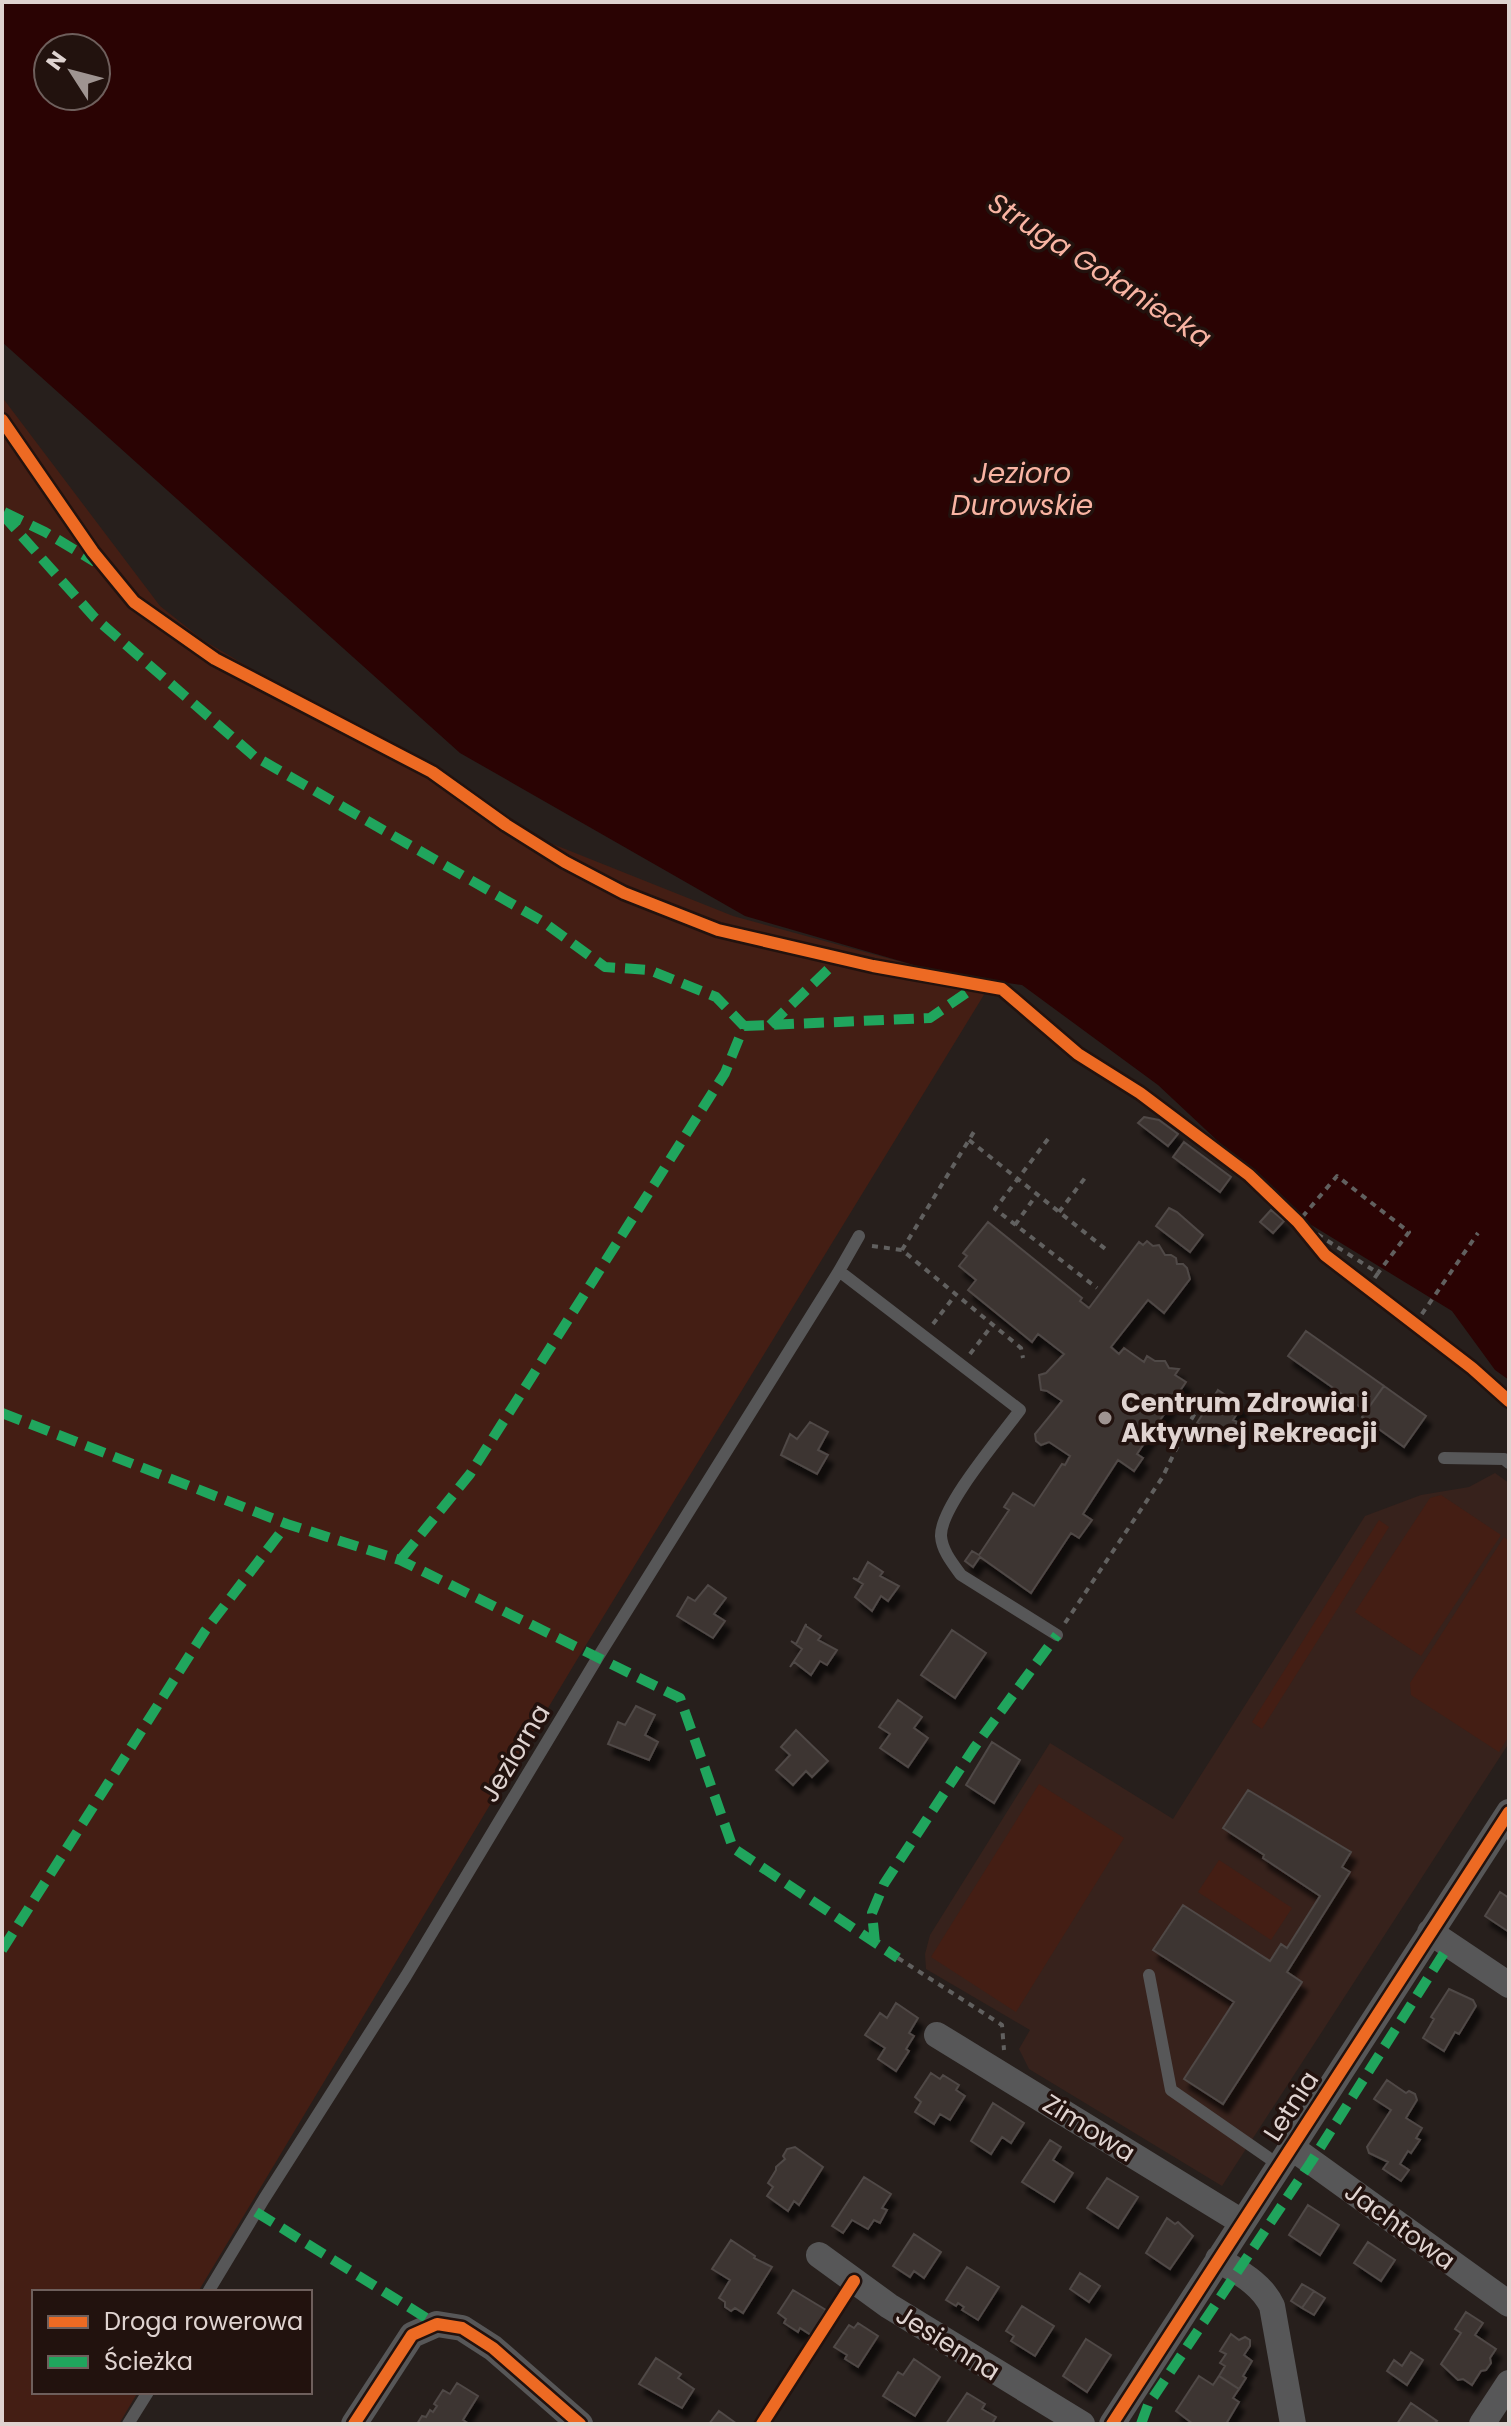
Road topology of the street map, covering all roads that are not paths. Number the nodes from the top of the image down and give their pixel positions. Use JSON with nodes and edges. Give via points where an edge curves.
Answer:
{"nodes":[{"id":1,"x":856,"y":1240,"type":"road end"},
{"id":2,"x":839,"y":1271,"type":"junction"},
{"id":3,"x":1444,"y":1458,"type":"dead end"},
{"id":4,"x":1509,"y":1463,"type":"edge"},
{"id":5,"x":1057,"y":1635,"type":"road end"},
{"id":6,"x":1509,"y":1812,"type":"edge"},
{"id":7,"x":1430,"y":1932,"type":"junction"},
{"id":8,"x":1149,"y":1975,"type":"dead end"},
{"id":9,"x":1509,"y":1985,"type":"edge"},
{"id":10,"x":937,"y":2035,"type":"dead end"},
{"id":11,"x":1285,"y":2156,"type":"junction"},
{"id":12,"x":1242,"y":2222,"type":"junction"},
{"id":13,"x":819,"y":2255,"type":"dead end"},
{"id":14,"x":1218,"y":2259,"type":"junction"},
{"id":15,"x":209,"y":2290,"type":"edge"},
{"id":16,"x":1509,"y":2304,"type":"edge"},
{"id":17,"x":1509,"y":2383,"type":"edge"},
{"id":18,"x":147,"y":2394,"type":"edge"},
{"id":19,"x":128,"y":2424,"type":"edge"},
{"id":20,"x":354,"y":2424,"type":"edge"},
{"id":21,"x":580,"y":2424,"type":"edge"},
{"id":22,"x":1082,"y":2424,"type":"edge"},
{"id":23,"x":1112,"y":2424,"type":"edge"},
{"id":24,"x":1293,"y":2424,"type":"edge"},
{"id":25,"x":1482,"y":2424,"type":"edge"}],
"edges":[{"from":1,"to":2,"type":"lane","name":"Jeziorna"},
{"from":2,"to":5,"type":"lane","via":[[1020,1410],[948,1510],[941,1537],[961,1575]]},
{"from":2,"to":15,"type":"lane","name":"Jeziorna"},
{"from":3,"to":4,"type":"lane"},
{"from":6,"to":7,"type":"street","name":"Letnia"},
{"from":7,"to":9,"type":"street"},
{"from":7,"to":11,"type":"street","name":"Letnia"},
{"from":8,"to":11,"type":"lane","via":[[1171,2090]]},
{"from":10,"to":12,"type":"street","name":"Zimowa"},
{"from":11,"to":12,"type":"street","name":"Letnia"},
{"from":11,"to":16,"type":"street","name":"Jachtowa"},
{"from":12,"to":14,"type":"street","name":"Letnia"},
{"from":13,"to":22,"type":"street","name":"Jesienna","via":[[889,2306]]},
{"from":14,"to":23,"type":"street","name":"Letnia"},
{"from":14,"to":24,"type":"street","via":[[1257,2285],[1272,2306]]},
{"from":17,"to":25,"type":"street"},
{"from":18,"to":19,"type":"lane"},
{"from":20,"to":21,"type":"street","via":[[412,2335],[437,2324],[462,2328],[493,2348]]}]}
